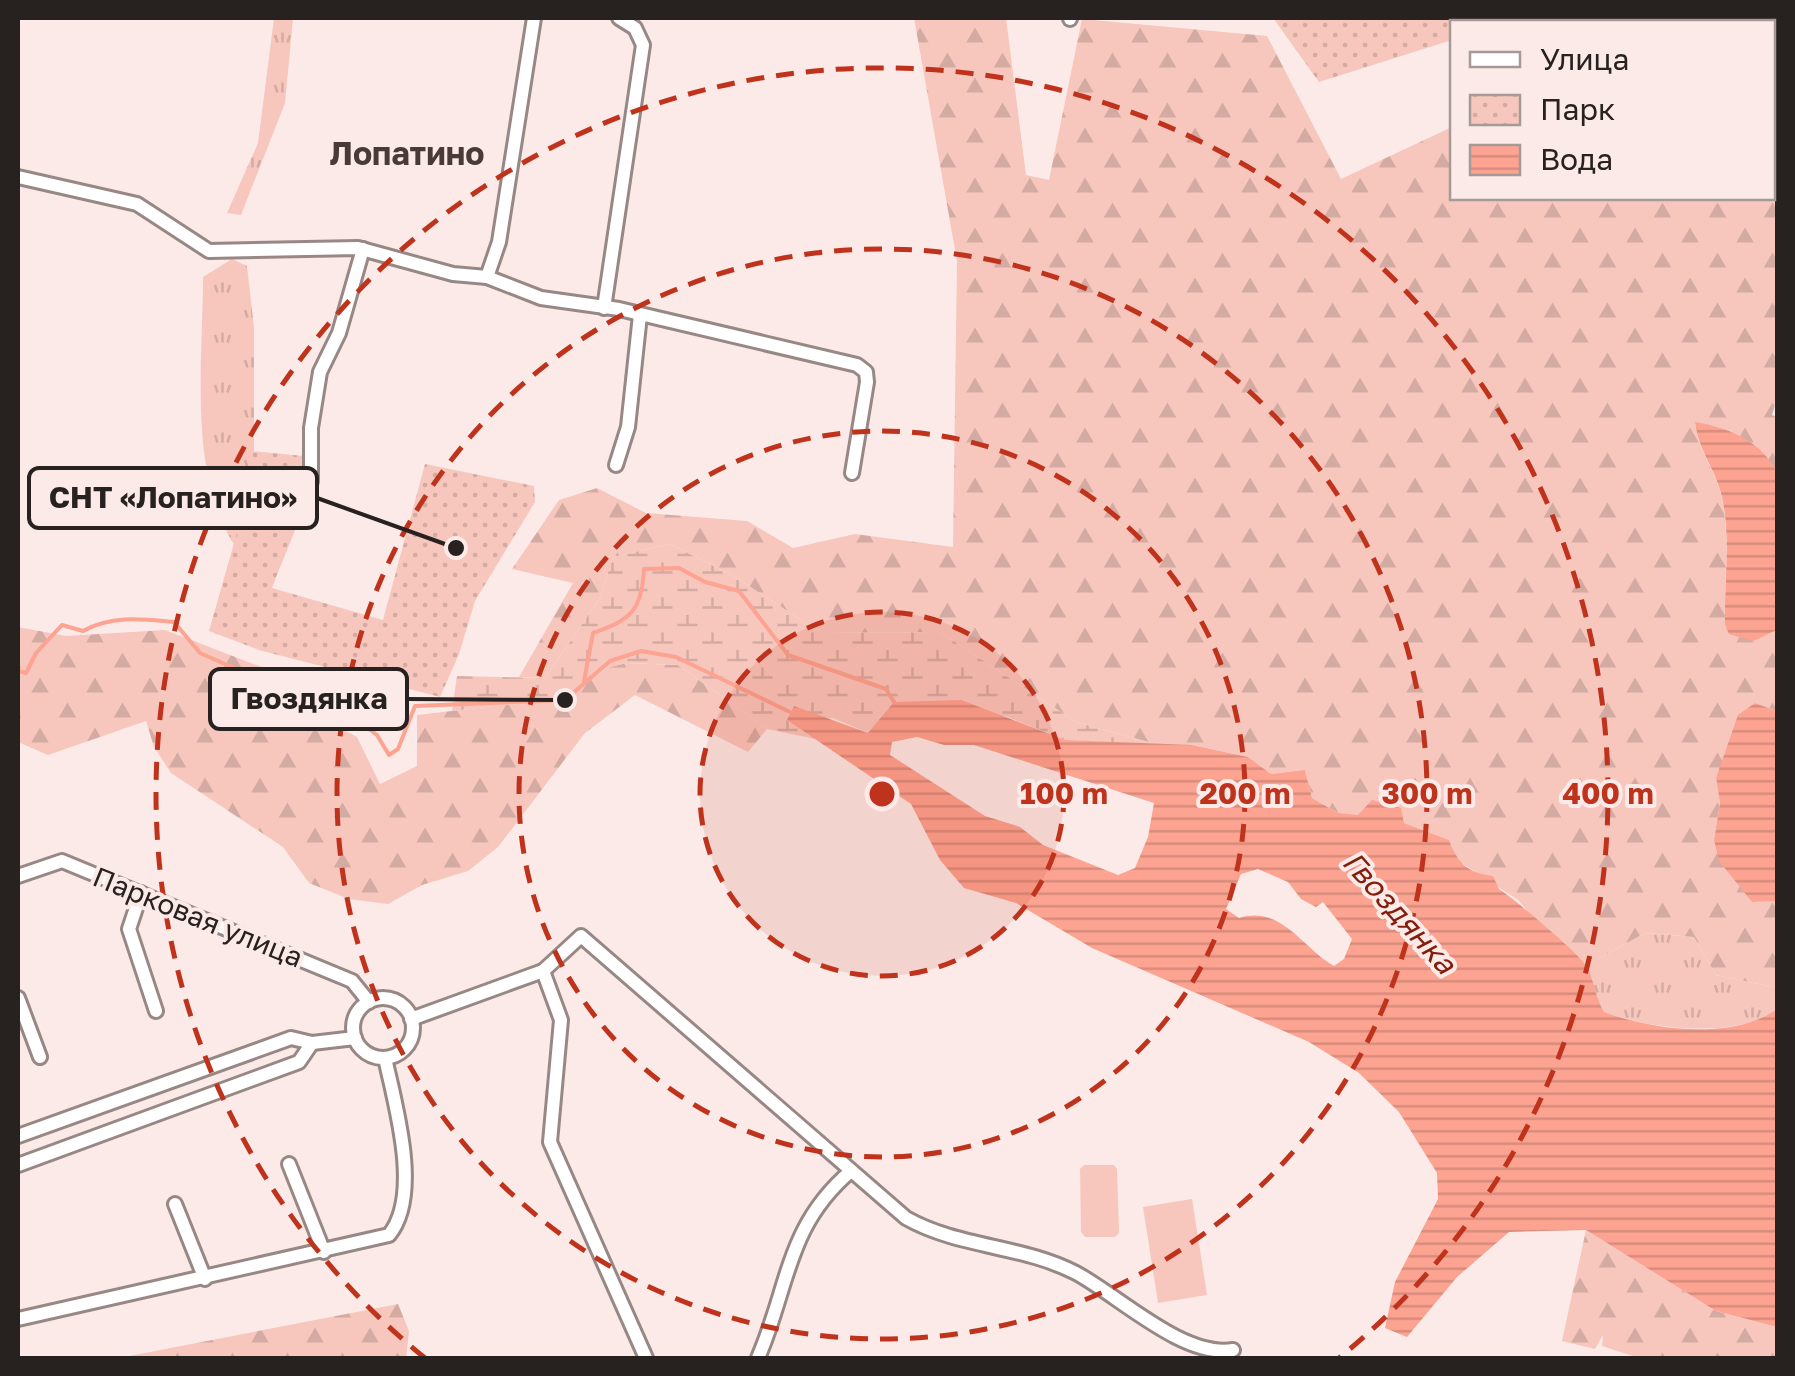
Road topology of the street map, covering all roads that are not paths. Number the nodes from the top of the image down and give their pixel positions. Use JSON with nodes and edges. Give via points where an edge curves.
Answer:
{"nodes":[{"id":1,"x":534,"y":18,"type":"edge"},
{"id":2,"x":619,"y":18,"type":"edge"},
{"id":3,"x":18,"y":177,"type":"edge"},
{"id":4,"x":363,"y":249,"type":"junction"},
{"id":5,"x":487,"y":277,"type":"junction"},
{"id":6,"x":604,"y":308,"type":"junction"},
{"id":7,"x":640,"y":315,"type":"junction"},
{"id":8,"x":616,"y":465,"type":"dead end"},
{"id":9,"x":852,"y":474,"type":"dead end"},
{"id":10,"x":302,"y":510,"type":"dead end"},
{"id":11,"x":18,"y":876,"type":"edge"},
{"id":12,"x":141,"y":893,"type":"junction"},
{"id":13,"x":543,"y":971,"type":"junction"},
{"id":14,"x":18,"y":998,"type":"edge"},
{"id":15,"x":370,"y":1002,"type":"junction"},
{"id":16,"x":156,"y":1010,"type":"dead end"},
{"id":17,"x":411,"y":1019,"type":"junction"},
{"id":18,"x":356,"y":1038,"type":"junction"},
{"id":19,"x":312,"y":1043,"type":"junction"},
{"id":20,"x":40,"y":1057,"type":"dead end"},
{"id":21,"x":385,"y":1058,"type":"junction"},
{"id":22,"x":18,"y":1136,"type":"edge"},
{"id":23,"x":18,"y":1164,"type":"edge"},
{"id":24,"x":288,"y":1164,"type":"dead end"},
{"id":25,"x":851,"y":1172,"type":"junction"},
{"id":26,"x":175,"y":1204,"type":"dead end"},
{"id":27,"x":324,"y":1252,"type":"junction"},
{"id":28,"x":204,"y":1279,"type":"junction"},
{"id":29,"x":18,"y":1319,"type":"edge"},
{"id":30,"x":1234,"y":1350,"type":"dead end"},
{"id":31,"x":646,"y":1358,"type":"edge"},
{"id":32,"x":758,"y":1358,"type":"edge"}],
"edges":[{"from":1,"to":5,"type":"street","via":[[499,242]]},
{"from":2,"to":6,"type":"street","via":[[635,28],[643,45]]},
{"from":3,"to":4,"type":"street","via":[[137,204],[209,252]]},
{"from":4,"to":5,"type":"street"},
{"from":4,"to":10,"type":"street","via":[[340,333],[320,372],[311,481]]},
{"from":5,"to":6,"type":"street","via":[[541,298]]},
{"from":6,"to":7,"type":"street"},
{"from":7,"to":8,"type":"street","via":[[628,427]]},
{"from":7,"to":9,"type":"street","via":[[857,365],[866,372]]},
{"from":11,"to":12,"type":"street","name":"Парковая улица","via":[[62,861]]},
{"from":12,"to":15,"type":"street","name":"Парковая улица","via":[[352,981]]},
{"from":12,"to":16,"type":"street","via":[[129,929]]},
{"from":13,"to":17,"type":"street"},
{"from":13,"to":25,"type":"street","via":[[581,936]]},
{"from":13,"to":31,"type":"street","via":[[560,1020],[550,1142]]},
{"from":14,"to":20,"type":"street"},
{"from":15,"to":17,"type":"street","via":[[389,998]]},
{"from":15,"to":18,"type":"street","via":[[357,1014]]},
{"from":17,"to":21,"type":"street","via":[[407,1046]]},
{"from":18,"to":19,"type":"street"},
{"from":18,"to":21,"type":"street","via":[[366,1052]]},
{"from":19,"to":22,"type":"street","via":[[290,1038]]},
{"from":19,"to":23,"type":"street","via":[[299,1062]]},
{"from":21,"to":27,"type":"street","via":[[406,1166],[397,1225],[389,1235]]},
{"from":24,"to":27,"type":"street"},
{"from":25,"to":30,"type":"street","via":[[922,1227],[1076,1273],[1184,1340]]},
{"from":25,"to":32,"type":"street","via":[[792,1249]]},
{"from":26,"to":28,"type":"street"},
{"from":27,"to":28,"type":"street"},
{"from":28,"to":29,"type":"street"}]}
